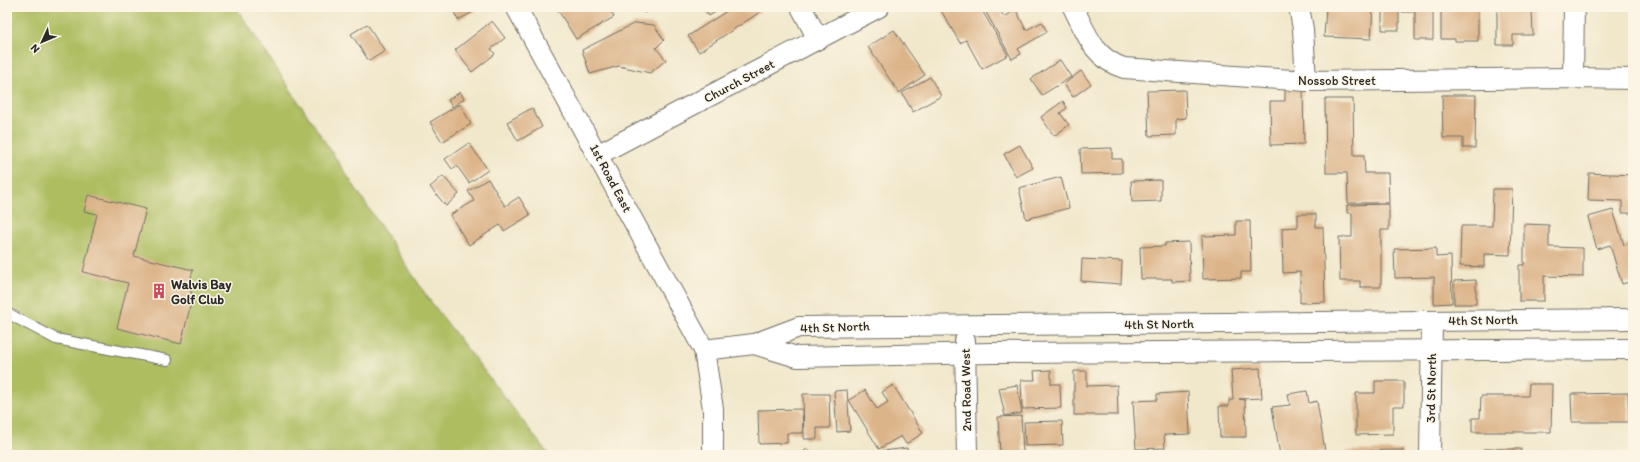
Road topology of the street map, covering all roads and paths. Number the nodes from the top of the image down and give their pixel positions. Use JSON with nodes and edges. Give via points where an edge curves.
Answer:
{"nodes":[{"id":1,"x":516,"y":7,"type":"edge"},
{"id":2,"x":801,"y":7,"type":"edge"},
{"id":3,"x":879,"y":7,"type":"edge"},
{"id":4,"x":1073,"y":7,"type":"edge"},
{"id":5,"x":1300,"y":7,"type":"edge"},
{"id":6,"x":1574,"y":7,"type":"edge"},
{"id":7,"x":818,"y":39,"type":"junction"},
{"id":8,"x":1573,"y":78,"type":"junction"},
{"id":9,"x":1633,"y":79,"type":"edge"},
{"id":10,"x":1306,"y":82,"type":"junction"},
{"id":11,"x":599,"y":154,"type":"junction"},
{"id":12,"x":7,"y":313,"type":"edge"},
{"id":13,"x":1633,"y":319,"type":"edge"},
{"id":14,"x":1432,"y":321,"type":"junction"},
{"id":15,"x":966,"y":325,"type":"junction"},
{"id":16,"x":754,"y":344,"type":"junction"},
{"id":17,"x":1633,"y":349,"type":"edge"},
{"id":18,"x":704,"y":350,"type":"junction"},
{"id":19,"x":1431,"y":350,"type":"junction"},
{"id":20,"x":965,"y":354,"type":"junction"},
{"id":21,"x":167,"y":360,"type":"dead end"},
{"id":22,"x":713,"y":455,"type":"edge"},
{"id":23,"x":967,"y":455,"type":"edge"},
{"id":24,"x":1430,"y":455,"type":"edge"}],
"edges":[{"from":1,"to":11,"type":"street","name":"1st Road East"},
{"from":2,"to":7,"type":"street"},
{"from":3,"to":7,"type":"street","name":"Church Street"},
{"from":4,"to":10,"type":"street","name":"Nossob Street","via":[[1094,47],[1111,64],[1147,71]]},
{"from":5,"to":10,"type":"street"},
{"from":6,"to":8,"type":"street"},
{"from":7,"to":11,"type":"street","name":"Church Street"},
{"from":8,"to":9,"type":"street","name":"Nossob Street"},
{"from":8,"to":10,"type":"street","name":"Nossob Street"},
{"from":11,"to":18,"type":"street","name":"1st Road East"},
{"from":12,"to":21,"type":"lane","via":[[56,339]]},
{"from":13,"to":14,"type":"street","name":"4th St North"},
{"from":14,"to":15,"type":"street","name":"4th St North"},
{"from":14,"to":19,"type":"street","name":"3rd St North"},
{"from":15,"to":16,"type":"street","name":"4th St North","via":[[799,327]]},
{"from":15,"to":20,"type":"street","name":"2nd Road West"},
{"from":16,"to":18,"type":"street"},
{"from":16,"to":20,"type":"street","via":[[797,357]]},
{"from":17,"to":19,"type":"street"},
{"from":18,"to":22,"type":"street","name":"1st Road East","via":[[713,408]]},
{"from":19,"to":20,"type":"street"},
{"from":19,"to":24,"type":"street","name":"3rd St North"},
{"from":20,"to":23,"type":"street","name":"2nd Road West"}]}
